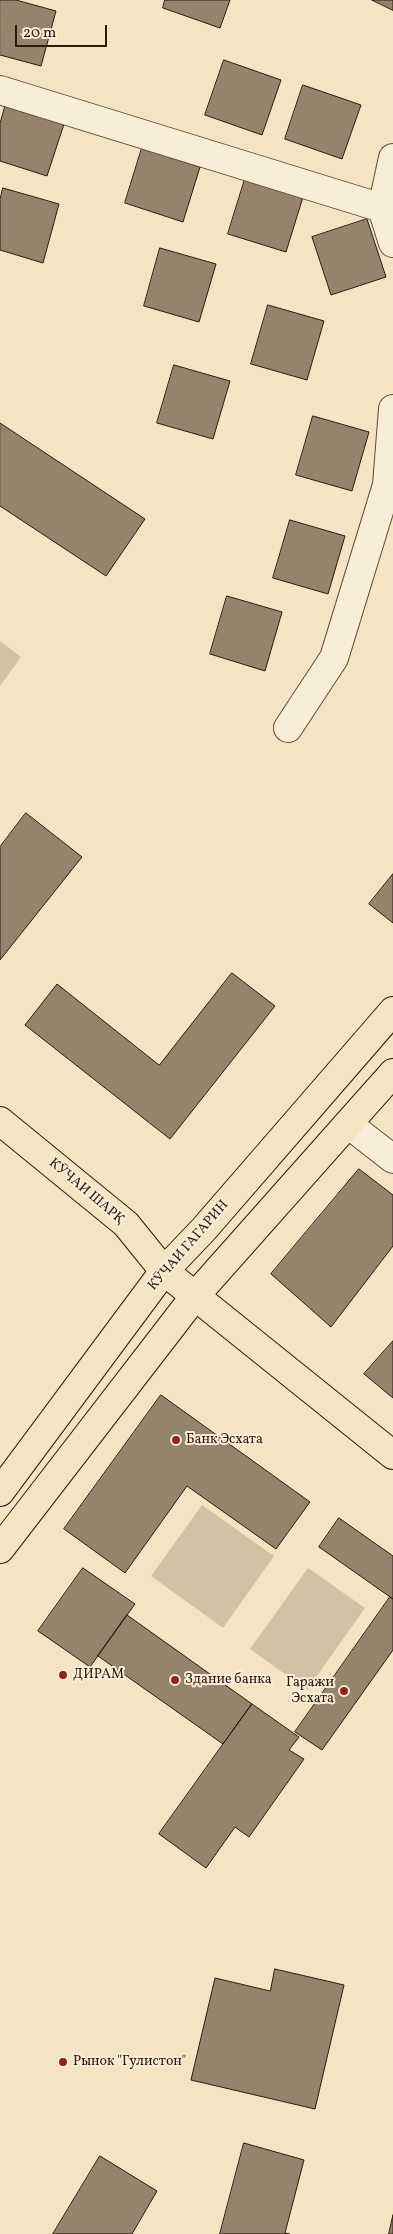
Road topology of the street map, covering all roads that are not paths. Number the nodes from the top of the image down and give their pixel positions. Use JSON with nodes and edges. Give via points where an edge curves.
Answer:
{"nodes":[{"id":1,"x":0,"y":90,"type":"edge"},
{"id":2,"x":393,"y":158,"type":"edge"},
{"id":3,"x":382,"y":208,"type":"junction"},
{"id":4,"x":393,"y":243,"type":"edge"},
{"id":5,"x":392,"y":424,"type":"edge"},
{"id":6,"x":288,"y":728,"type":"dead end"},
{"id":7,"x":393,"y":1011,"type":"edge"},
{"id":8,"x":393,"y":1073,"type":"edge"},
{"id":9,"x":0,"y":1120,"type":"edge"},
{"id":10,"x":348,"y":1124,"type":"junction"},
{"id":11,"x":393,"y":1159,"type":"edge"},
{"id":12,"x":164,"y":1271,"type":"junction"},
{"id":13,"x":195,"y":1296,"type":"junction"},
{"id":14,"x":393,"y":1455,"type":"edge"},
{"id":15,"x":0,"y":1492,"type":"edge"},
{"id":16,"x":0,"y":1549,"type":"edge"}],
"edges":[{"from":1,"to":3,"type":"street"},
{"from":2,"to":3,"type":"street"},
{"from":3,"to":4,"type":"street"},
{"from":5,"to":6,"type":"street","via":[[387,484],[334,658]]},
{"from":7,"to":12,"type":"main road","name":"КӮЧАИ ГАГАРИН"},
{"from":8,"to":10,"type":"main road"},
{"from":9,"to":12,"type":"main road","name":"КӮЧАИ ШАРҚ","via":[[126,1224]]},
{"from":10,"to":11,"type":"street"},
{"from":10,"to":13,"type":"main road"},
{"from":12,"to":13,"type":"main road","name":"КӮЧАИ ШАРҚ"},
{"from":12,"to":15,"type":"main road","name":"КӮЧАИ ГАГАРИН"},
{"from":13,"to":14,"type":"main road","name":"КӮЧАИ ШАРҚ"},
{"from":13,"to":16,"type":"main road"}]}
